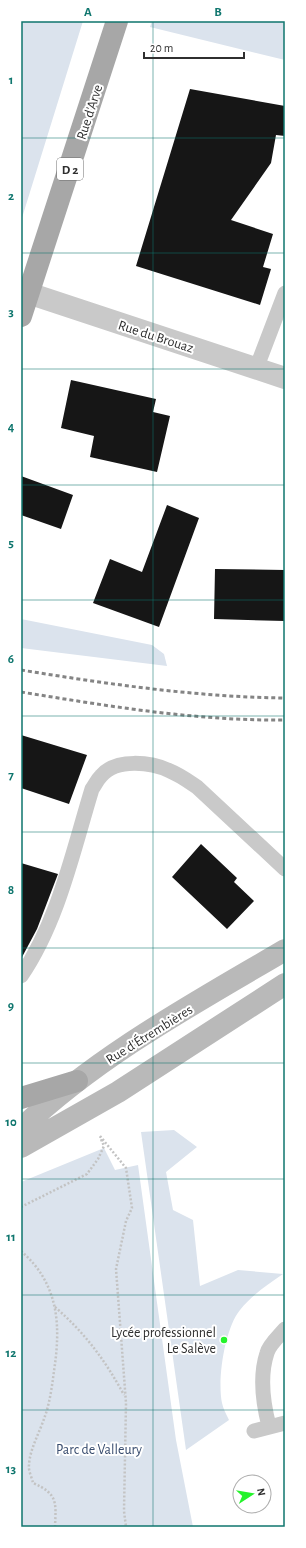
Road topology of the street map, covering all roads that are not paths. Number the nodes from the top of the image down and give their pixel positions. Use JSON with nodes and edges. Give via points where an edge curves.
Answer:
{"nodes":[{"id":1,"x":117,"y":21,"type":"edge"},
{"id":2,"x":285,"y":293,"type":"edge"},
{"id":3,"x":28,"y":294,"type":"junction"},
{"id":4,"x":21,"y":316,"type":"edge"},
{"id":5,"x":256,"y":368,"type":"junction"},
{"id":6,"x":285,"y":378,"type":"edge"},
{"id":7,"x":285,"y":869,"type":"edge"},
{"id":8,"x":285,"y":950,"type":"edge"},
{"id":9,"x":21,"y":976,"type":"edge"},
{"id":10,"x":285,"y":984,"type":"edge"},
{"id":11,"x":77,"y":1081,"type":"junction"},
{"id":12,"x":21,"y":1098,"type":"edge"},
{"id":13,"x":21,"y":1129,"type":"edge"},
{"id":14,"x":21,"y":1147,"type":"edge"},
{"id":15,"x":285,"y":1328,"type":"edge"},
{"id":16,"x":285,"y":1423,"type":"edge"},
{"id":17,"x":269,"y":1426,"type":"junction"},
{"id":18,"x":254,"y":1431,"type":"dead end"}],
"edges":[{"from":1,"to":3,"type":"main road","name":"Rue d'Arve","number":"D 2"},
{"from":2,"to":5,"type":"lane"},
{"from":3,"to":4,"type":"main road","name":"Rue d'Arve","number":"D 2"},
{"from":3,"to":5,"type":"street","name":"Rue du Brouaz"},
{"from":5,"to":6,"type":"street","name":"Rue du Brouaz"},
{"from":7,"to":9,"type":"lane","via":[[197,787],[169,770],[152,765],[121,764],[101,775],[92,789],[45,933],[34,957]]},
{"from":8,"to":11,"type":"main road","name":"Rue d'Étrembières","via":[[150,1032]]},
{"from":10,"to":14,"type":"main road","via":[[112,1096]]},
{"from":11,"to":12,"type":"main road"},
{"from":11,"to":13,"type":"main road","name":"Rue d'Étrembières"},
{"from":15,"to":17,"type":"lane","via":[[267,1352],[262,1376],[263,1402]]},
{"from":16,"to":17,"type":"lane"},
{"from":17,"to":18,"type":"lane"}]}
